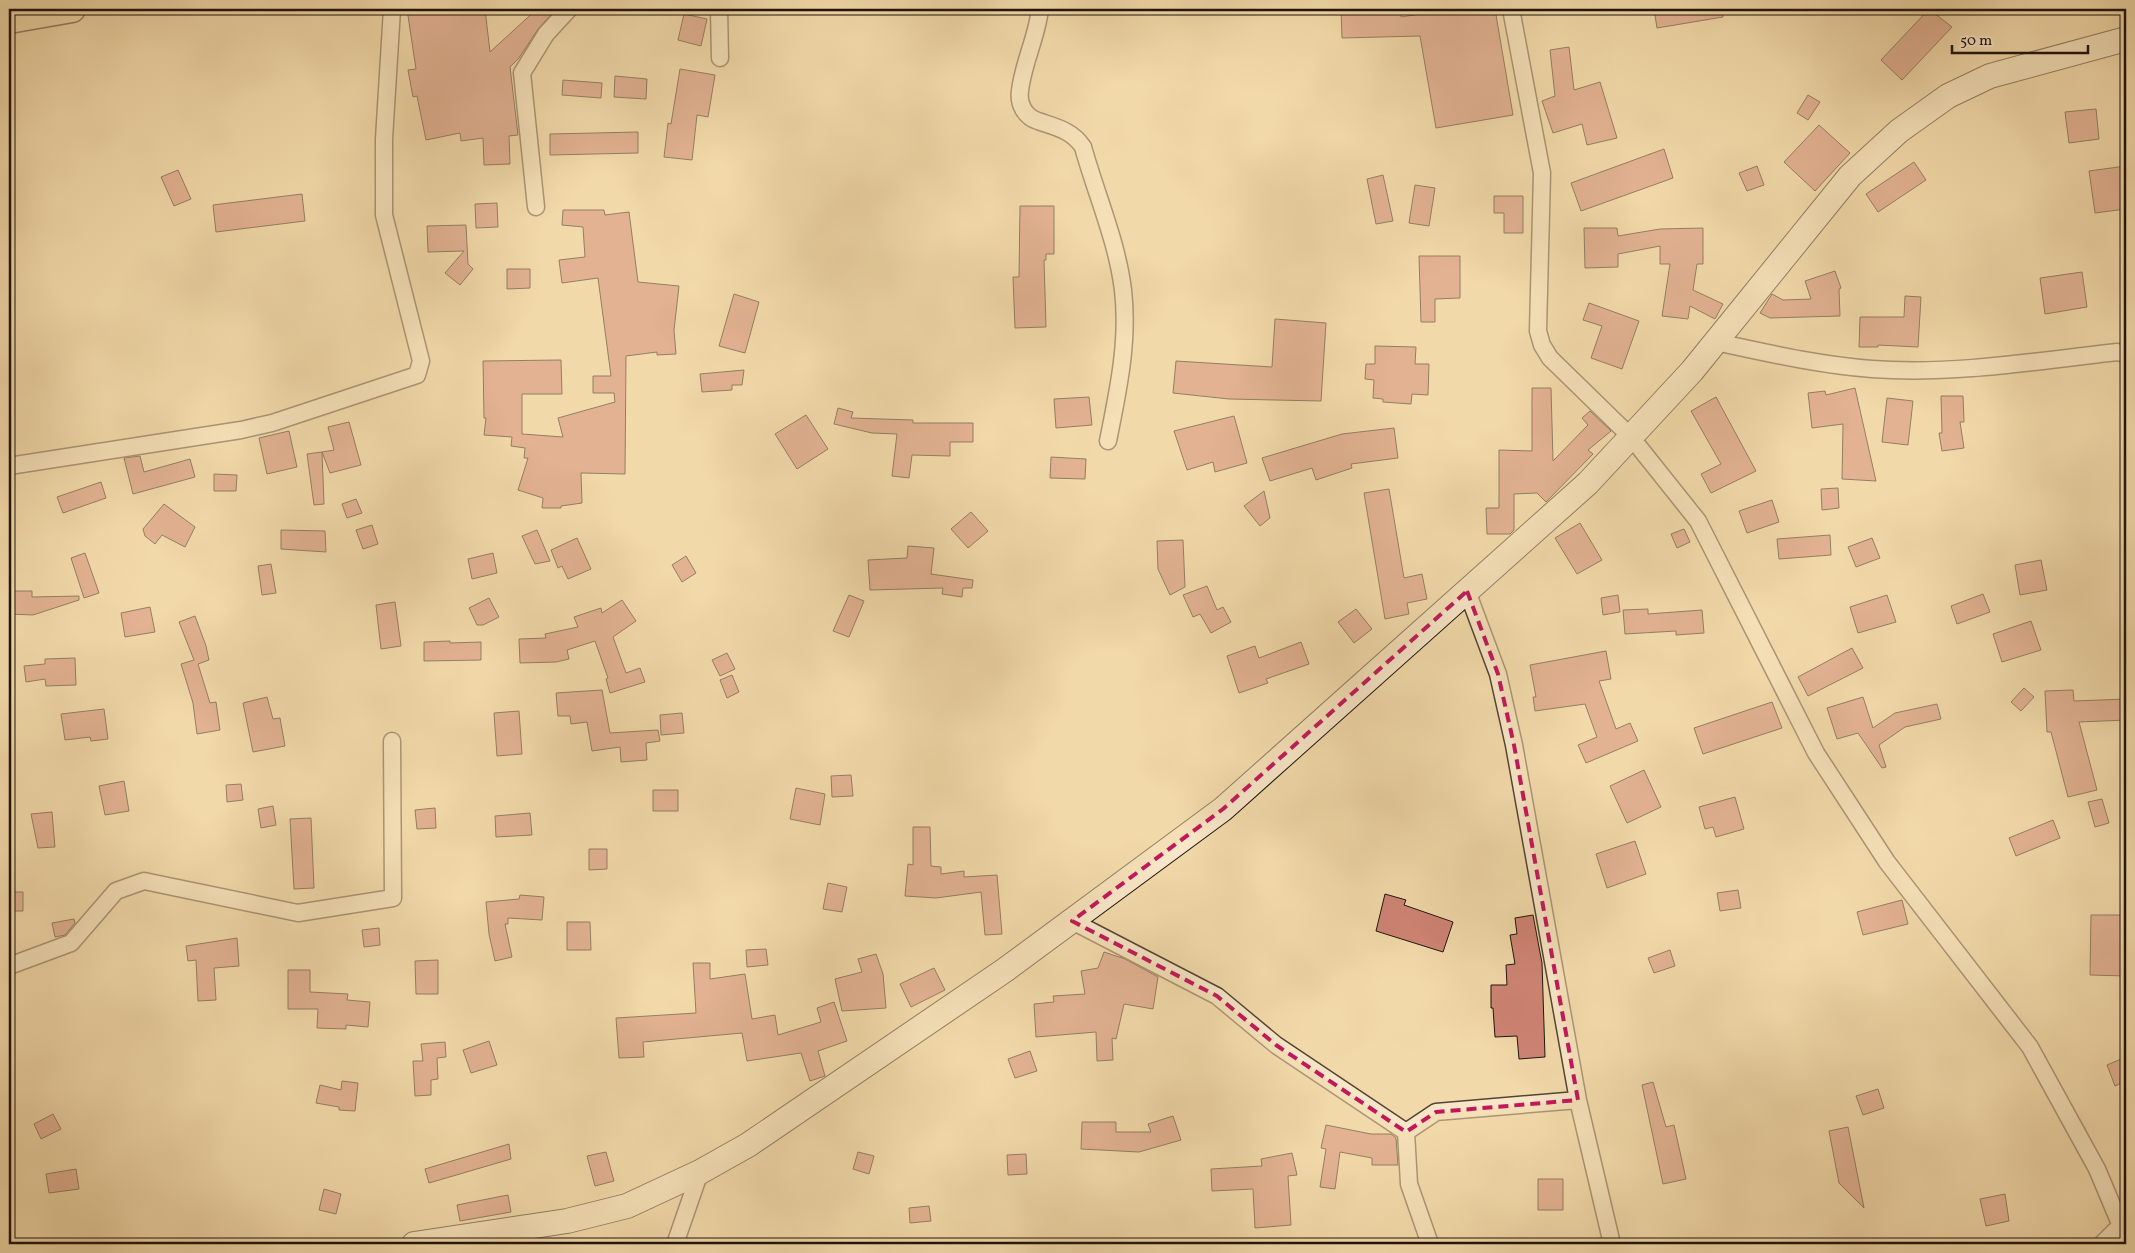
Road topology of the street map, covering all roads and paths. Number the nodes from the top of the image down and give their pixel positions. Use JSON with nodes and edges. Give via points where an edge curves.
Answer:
{"nodes":[{"id":1,"x":72,"y":9,"type":"edge"},
{"id":2,"x":392,"y":9,"type":"edge"},
{"id":3,"x":570,"y":9,"type":"edge"},
{"id":4,"x":718,"y":9,"type":"edge"},
{"id":5,"x":1040,"y":9,"type":"edge"},
{"id":6,"x":1510,"y":9,"type":"edge"},
{"id":7,"x":9,"y":20,"type":"edge"},
{"id":8,"x":2126,"y":39,"type":"edge"},
{"id":9,"x":720,"y":58,"type":"dead end"},
{"id":10,"x":536,"y":207,"type":"dead end"},
{"id":11,"x":1716,"y":342,"type":"junction"},
{"id":12,"x":2126,"y":354,"type":"edge"},
{"id":13,"x":1631,"y":437,"type":"junction"},
{"id":14,"x":1108,"y":441,"type":"dead end"},
{"id":15,"x":9,"y":466,"type":"edge"},
{"id":16,"x":1467,"y":590,"type":"junction"},
{"id":17,"x":392,"y":741,"type":"dead end"},
{"id":18,"x":1072,"y":921,"type":"junction"},
{"id":19,"x":9,"y":966,"type":"edge"},
{"id":20,"x":1578,"y":1100,"type":"junction"},
{"id":21,"x":1406,"y":1132,"type":"junction"},
{"id":22,"x":700,"y":1172,"type":"junction"},
{"id":23,"x":2123,"y":1231,"type":"edge"},
{"id":24,"x":414,"y":1244,"type":"edge"},
{"id":25,"x":675,"y":1244,"type":"edge"},
{"id":26,"x":1430,"y":1244,"type":"edge"},
{"id":27,"x":1612,"y":1244,"type":"edge"},
{"id":28,"x":2102,"y":1244,"type":"edge"}],
"edges":[{"from":1,"to":7,"type":"main road"},
{"from":2,"to":15,"type":"street","via":[[384,139],[384,215],[421,361],[418,375],[256,426]]},
{"from":3,"to":10,"type":"street","via":[[546,34],[522,73]]},
{"from":4,"to":9,"type":"street"},
{"from":5,"to":14,"type":"street","via":[[1020,92],[1023,110],[1032,119],[1070,132],[1083,146],[1123,290],[1124,345]]},
{"from":6,"to":13,"type":"street","via":[[1542,173],[1538,331],[1550,358]]},
{"from":8,"to":11,"type":"street","via":[[1990,76],[1948,96],[1899,131],[1850,176]]},
{"from":11,"to":12,"type":"street","via":[[1811,362],[1925,371],[2118,352]]},
{"from":11,"to":13,"type":"street"},
{"from":13,"to":16,"type":"street","via":[[1588,483]]},
{"from":13,"to":23,"type":"street","via":[[1698,521],[1816,753],[1887,862],[2030,1047],[2097,1169]]},
{"from":16,"to":18,"type":"street","via":[[1223,809]]},
{"from":16,"to":20,"type":"street","via":[[1498,674],[1514,745]]},
{"from":17,"to":19,"type":"street","via":[[393,898],[298,912],[144,881],[116,892],[71,943]]},
{"from":18,"to":21,"type":"street","via":[[1217,996],[1276,1045]]},
{"from":18,"to":22,"type":"street","via":[[1006,970],[748,1145]]},
{"from":20,"to":21,"type":"street","via":[[1436,1112]]},
{"from":20,"to":27,"type":"street"},
{"from":21,"to":26,"type":"street","via":[[1409,1184]]},
{"from":22,"to":24,"type":"street","via":[[627,1206],[567,1221]]},
{"from":22,"to":25,"type":"street"},
{"from":23,"to":28,"type":"street"}]}
